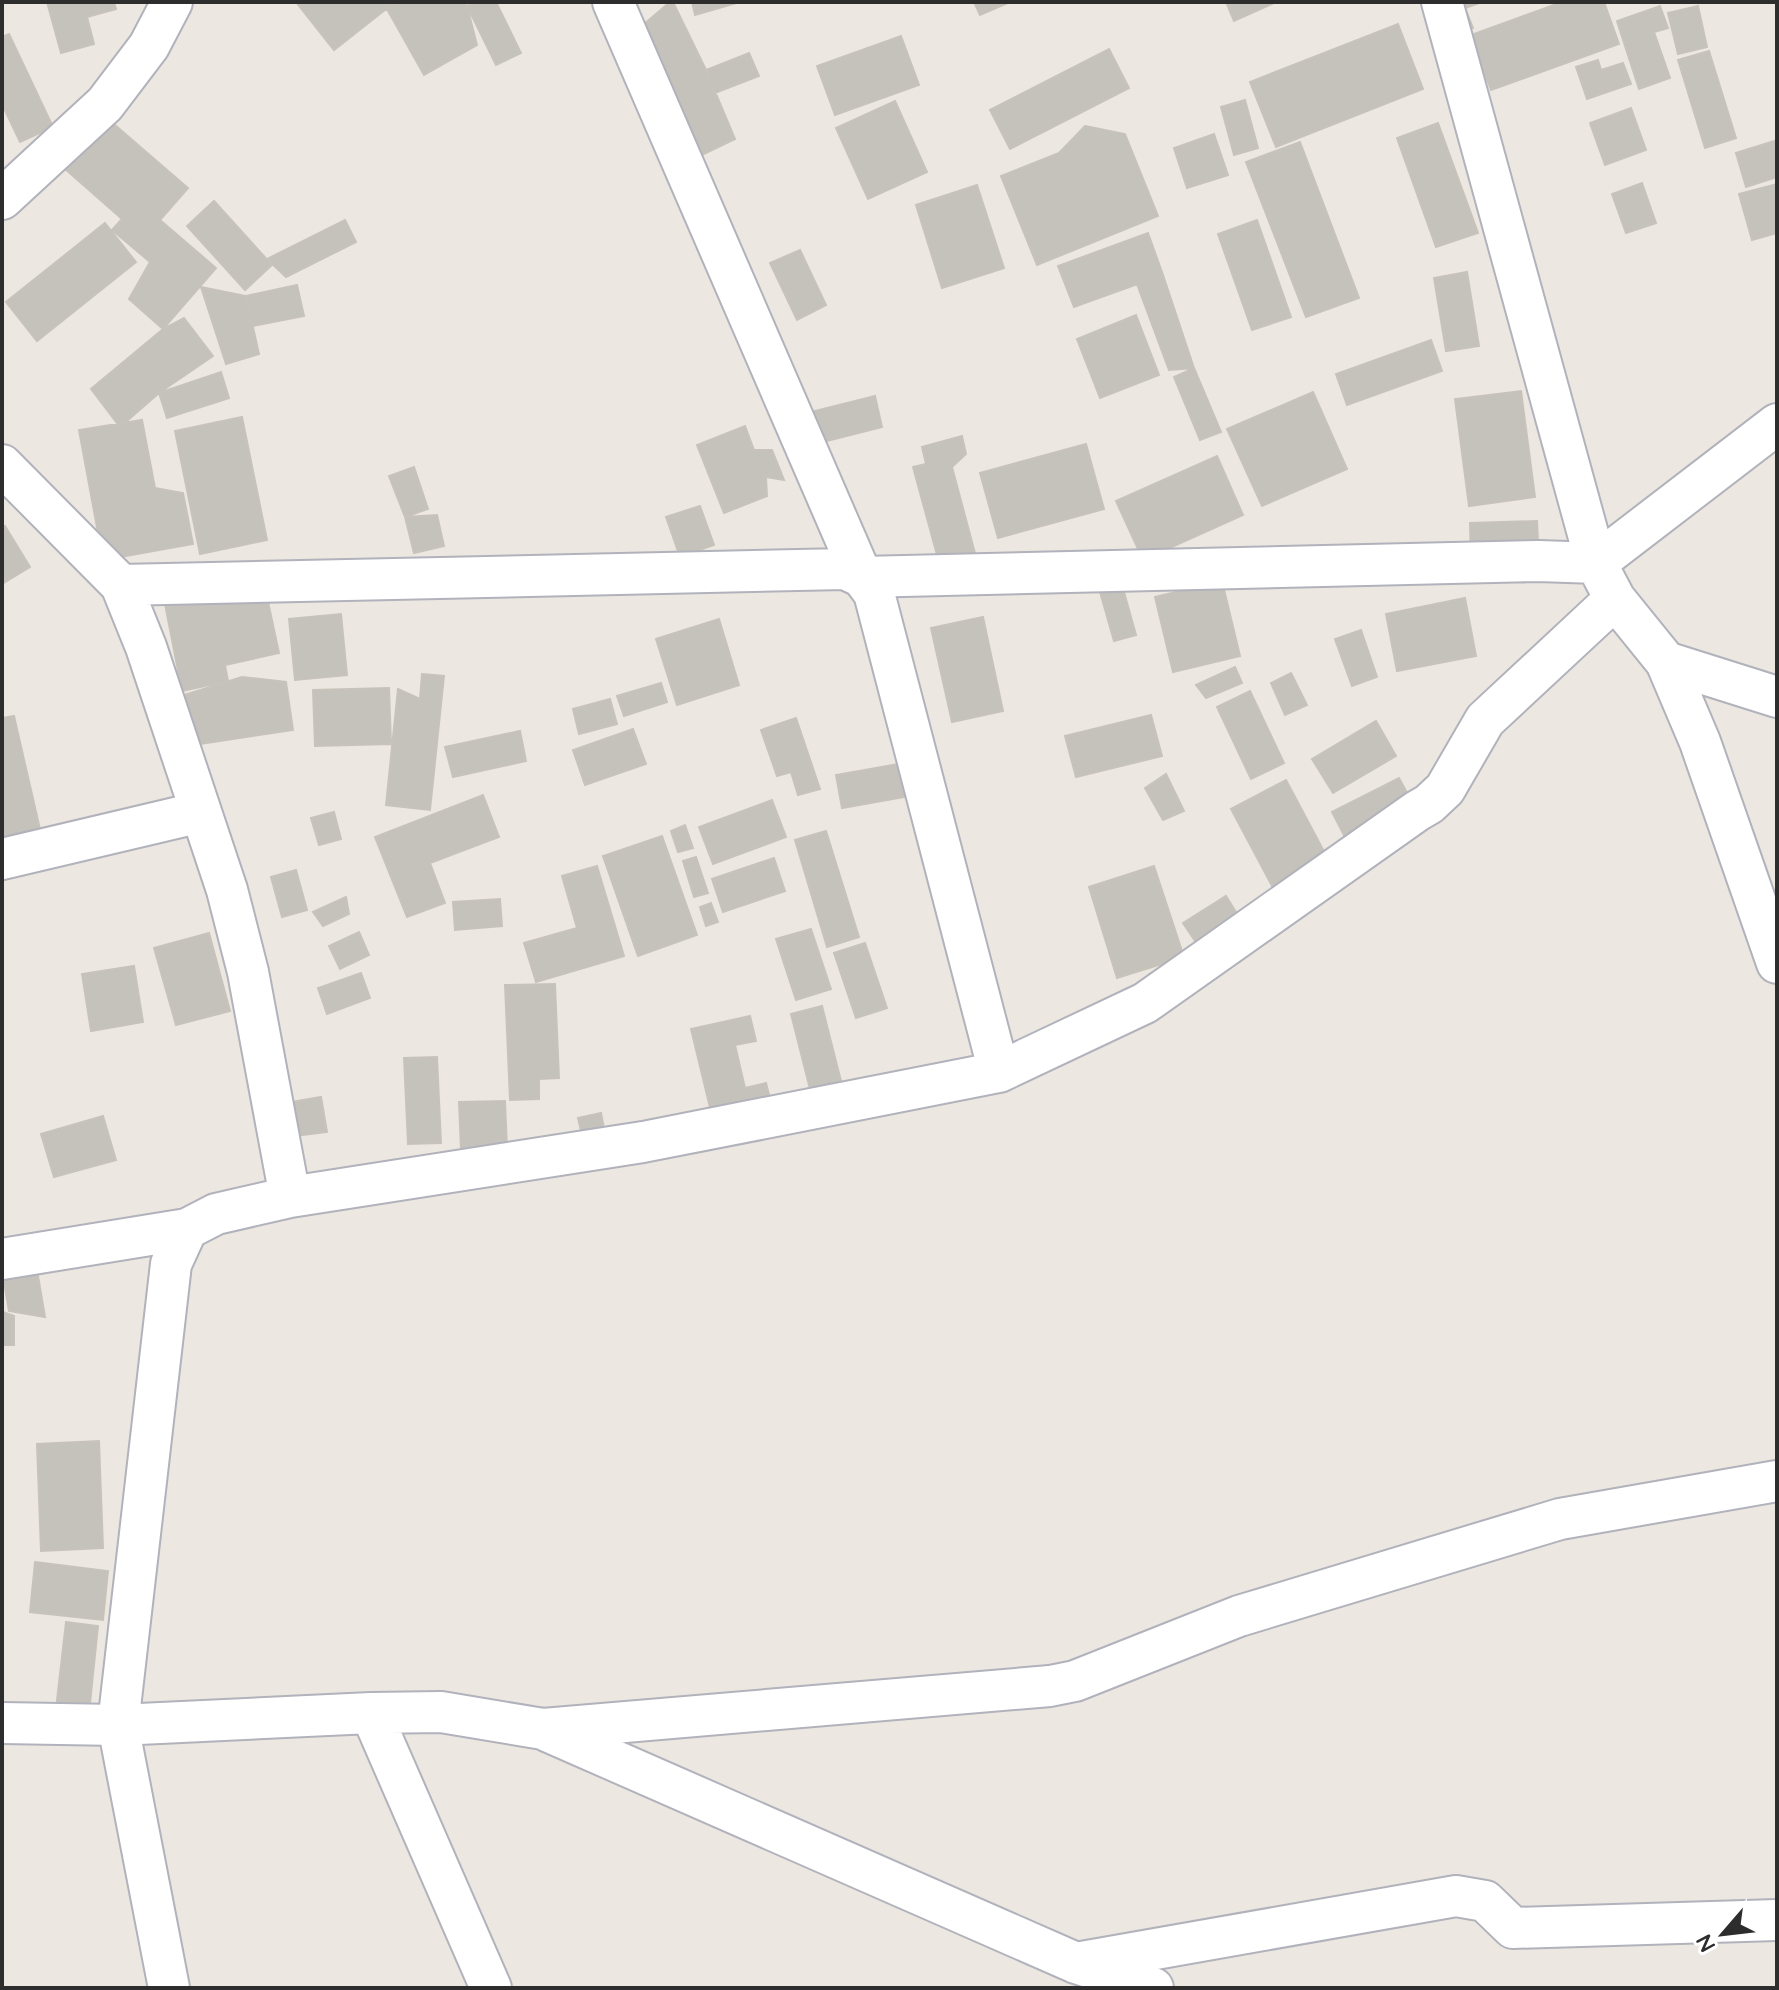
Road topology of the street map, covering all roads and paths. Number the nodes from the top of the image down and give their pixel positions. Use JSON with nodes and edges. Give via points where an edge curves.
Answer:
{"nodes":[{"id":1,"x":172,"y":2,"type":"edge"},
{"id":2,"x":613,"y":2,"type":"edge"},
{"id":3,"x":1442,"y":2,"type":"edge"},
{"id":4,"x":2,"y":199,"type":"edge"},
{"id":5,"x":1777,"y":424,"type":"edge"},
{"id":6,"x":2,"y":465,"type":"edge"},
{"id":7,"x":1596,"y":563,"type":"junction"},
{"id":8,"x":862,"y":577,"type":"junction"},
{"id":9,"x":121,"y":585,"type":"junction"},
{"id":10,"x":1615,"y":599,"type":"junction"},
{"id":11,"x":1666,"y":662,"type":"junction"},
{"id":12,"x":1777,"y":697,"type":"edge"},
{"id":13,"x":201,"y":812,"type":"junction"},
{"id":14,"x":2,"y":859,"type":"edge"},
{"id":15,"x":1777,"y":963,"type":"edge"},
{"id":16,"x":999,"y":1072,"type":"junction"},
{"id":17,"x":290,"y":1197,"type":"junction"},
{"id":18,"x":187,"y":1229,"type":"junction"},
{"id":19,"x":2,"y":1259,"type":"edge"},
{"id":20,"x":1777,"y":1481,"type":"edge"},
{"id":21,"x":371,"y":1713,"type":"junction"},
{"id":22,"x":2,"y":1723,"type":"edge"},
{"id":23,"x":118,"y":1725,"type":"junction"},
{"id":24,"x":543,"y":1729,"type":"junction"},
{"id":25,"x":1777,"y":1920,"type":"edge"},
{"id":26,"x":1076,"y":1963,"type":"junction"},
{"id":27,"x":169,"y":1988,"type":"edge"},
{"id":28,"x":491,"y":1988,"type":"edge"},
{"id":29,"x":1153,"y":1988,"type":"edge"}],
"edges":[{"from":1,"to":4,"type":"street","via":[[149,46],[105,104]]},
{"from":2,"to":8,"type":"street"},
{"from":3,"to":7,"type":"street"},
{"from":5,"to":7,"type":"street"},
{"from":6,"to":9,"type":"street"},
{"from":7,"to":8,"type":"street"},
{"from":7,"to":10,"type":"street"},
{"from":8,"to":9,"type":"street","via":[[845,569]]},
{"from":8,"to":16,"type":"street","via":[[874,593]]},
{"from":9,"to":13,"type":"street"},
{"from":10,"to":11,"type":"street"},
{"from":10,"to":16,"type":"street","via":[[1485,720],[1445,789],[1429,804],[1145,1003]]},
{"from":11,"to":12,"type":"street"},
{"from":11,"to":15,"type":"street","via":[[1700,742]]},
{"from":13,"to":14,"type":"street"},
{"from":13,"to":17,"type":"street","via":[[248,972]]},
{"from":16,"to":17,"type":"street","via":[[643,1142]]},
{"from":17,"to":18,"type":"street","via":[[216,1214]]},
{"from":18,"to":19,"type":"street"},
{"from":18,"to":23,"type":"street","via":[[171,1264]]},
{"from":20,"to":24,"type":"street","via":[[1560,1519],[1239,1616],[1075,1681]]},
{"from":21,"to":23,"type":"street"},
{"from":21,"to":24,"type":"street","via":[[441,1712]]},
{"from":21,"to":28,"type":"street"},
{"from":22,"to":23,"type":"street"},
{"from":23,"to":27,"type":"street"},
{"from":24,"to":26,"type":"street"},
{"from":25,"to":26,"type":"street","via":[[1513,1928],[1485,1901],[1456,1896]]},
{"from":26,"to":29,"type":"street"}]}
